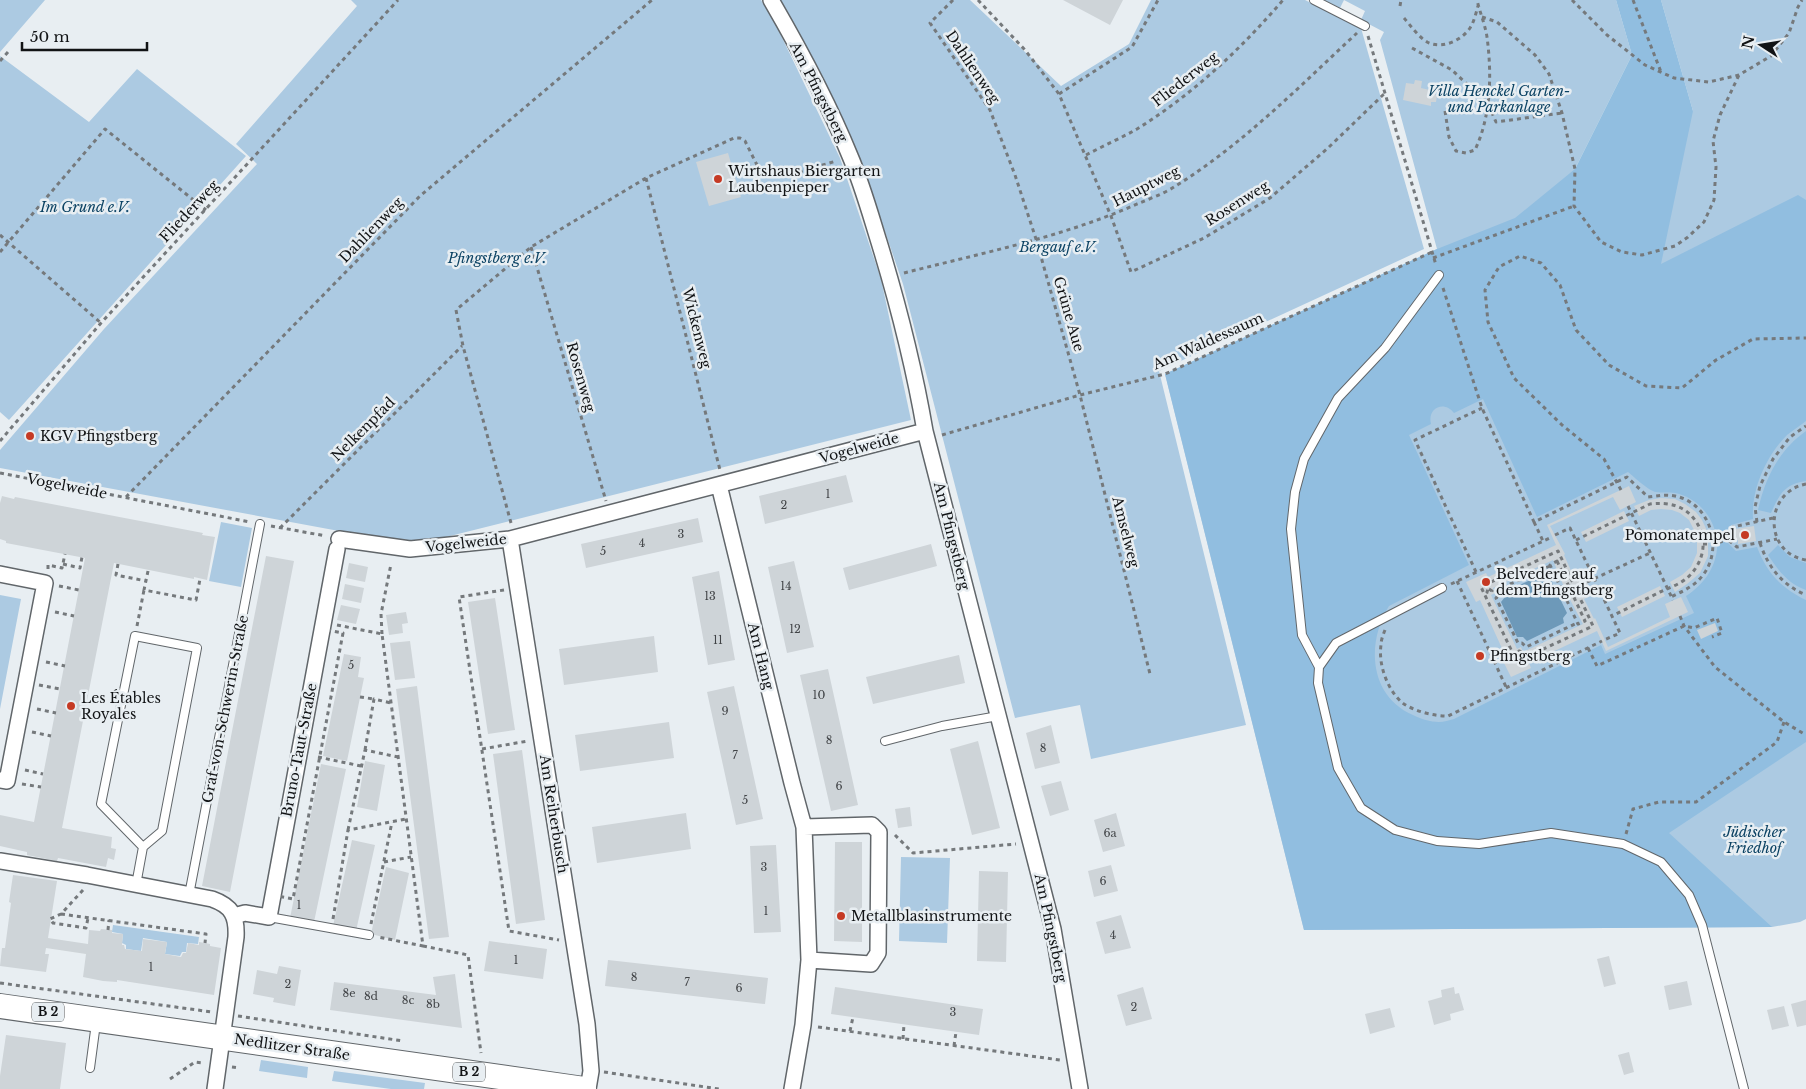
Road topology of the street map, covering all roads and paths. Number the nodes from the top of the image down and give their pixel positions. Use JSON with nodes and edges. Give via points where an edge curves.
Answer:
{"nodes":[{"id":1,"x":398,"y":0,"type":"edge"},
{"id":2,"x":652,"y":0,"type":"edge"},
{"id":3,"x":771,"y":0,"type":"edge"},
{"id":4,"x":952,"y":0,"type":"edge"},
{"id":5,"x":978,"y":0,"type":"edge"},
{"id":6,"x":1158,"y":0,"type":"edge"},
{"id":7,"x":1283,"y":0,"type":"edge"},
{"id":8,"x":1314,"y":0,"type":"edge"},
{"id":9,"x":1401,"y":0,"type":"edge"},
{"id":10,"x":1477,"y":0,"type":"edge"},
{"id":11,"x":1572,"y":0,"type":"edge"},
{"id":12,"x":1633,"y":0,"type":"edge"},
{"id":13,"x":1802,"y":0,"type":"edge"},
{"id":14,"x":1478,"y":5,"type":"junction"},
{"id":15,"x":1400,"y":6,"type":"dead end"},
{"id":16,"x":1482,"y":17,"type":"junction"},
{"id":17,"x":1404,"y":18,"type":"dead end"},
{"id":18,"x":1365,"y":26,"type":"junction"},
{"id":19,"x":1412,"y":48,"type":"dead end"},
{"id":20,"x":8,"y":52,"type":"dead end"},
{"id":21,"x":0,"y":61,"type":"edge"},
{"id":22,"x":1661,"y":73,"type":"junction"},
{"id":23,"x":1739,"y":75,"type":"junction"},
{"id":24,"x":1386,"y":93,"type":"junction"},
{"id":25,"x":1059,"y":94,"type":"junction"},
{"id":26,"x":1488,"y":104,"type":"junction"},
{"id":27,"x":1445,"y":111,"type":"dead end"},
{"id":28,"x":1562,"y":113,"type":"junction"},
{"id":29,"x":1086,"y":155,"type":"junction"},
{"id":30,"x":851,"y":156,"type":"junction"},
{"id":31,"x":646,"y":178,"type":"junction"},
{"id":32,"x":1574,"y":206,"type":"junction"},
{"id":33,"x":206,"y":210,"type":"junction"},
{"id":34,"x":1110,"y":216,"type":"junction"},
{"id":35,"x":0,"y":236,"type":"edge"},
{"id":36,"x":1036,"y":239,"type":"junction"},
{"id":37,"x":8,"y":242,"type":"junction"},
{"id":38,"x":531,"y":247,"type":"junction"},
{"id":39,"x":0,"y":252,"type":"edge"},
{"id":40,"x":1432,"y":252,"type":"junction"},
{"id":41,"x":1433,"y":258,"type":"junction"},
{"id":42,"x":1439,"y":275,"type":"junction"},
{"id":43,"x":890,"y":276,"type":"junction"},
{"id":44,"x":101,"y":323,"type":"junction"},
{"id":45,"x":1806,"y":338,"type":"edge"},
{"id":46,"x":463,"y":346,"type":"junction"},
{"id":47,"x":1080,"y":396,"type":"junction"},
{"id":48,"x":1482,"y":408,"type":"junction"},
{"id":49,"x":1806,"y":426,"type":"edge"},
{"id":50,"x":926,"y":435,"type":"junction"},
{"id":51,"x":0,"y":441,"type":"edge"},
{"id":52,"x":0,"y":473,"type":"edge"},
{"id":53,"x":1616,"y":482,"type":"junction"},
{"id":54,"x":1806,"y":484,"type":"edge"},
{"id":55,"x":719,"y":485,"type":"junction"},
{"id":56,"x":1620,"y":490,"type":"dead end"},
{"id":57,"x":126,"y":497,"type":"junction"},
{"id":58,"x":1628,"y":506,"type":"dead end"},
{"id":59,"x":609,"y":513,"type":"junction"},
{"id":60,"x":1632,"y":514,"type":"junction"},
{"id":61,"x":1773,"y":518,"type":"junction"},
{"id":62,"x":1534,"y":522,"type":"junction"},
{"id":63,"x":1756,"y":522,"type":"junction"},
{"id":64,"x":260,"y":524,"type":"junction"},
{"id":65,"x":280,"y":528,"type":"junction"},
{"id":66,"x":510,"y":539,"type":"junction"},
{"id":67,"x":1777,"y":539,"type":"junction"},
{"id":68,"x":1576,"y":540,"type":"junction"},
{"id":69,"x":1728,"y":540,"type":"junction"},
{"id":70,"x":1543,"y":541,"type":"junction"},
{"id":71,"x":1760,"y":543,"type":"junction"},
{"id":72,"x":338,"y":544,"type":"junction"},
{"id":73,"x":1703,"y":544,"type":"junction"},
{"id":74,"x":1713,"y":544,"type":"junction"},
{"id":75,"x":1650,"y":552,"type":"junction"},
{"id":76,"x":82,"y":557,"type":"dead end"},
{"id":77,"x":1806,"y":560,"type":"edge"},
{"id":78,"x":63,"y":564,"type":"dead end"},
{"id":79,"x":118,"y":564,"type":"dead end"},
{"id":80,"x":391,"y":564,"type":"dead end"},
{"id":81,"x":1550,"y":566,"type":"junction"},
{"id":82,"x":148,"y":571,"type":"dead end"},
{"id":83,"x":1476,"y":572,"type":"junction"},
{"id":84,"x":0,"y":574,"type":"edge"},
{"id":85,"x":200,"y":578,"type":"dead end"},
{"id":86,"x":1594,"y":578,"type":"junction"},
{"id":87,"x":146,"y":581,"type":"junction"},
{"id":88,"x":1587,"y":582,"type":"dead end"},
{"id":89,"x":518,"y":588,"type":"junction"},
{"id":90,"x":1442,"y":588,"type":"dead end"},
{"id":91,"x":1667,"y":589,"type":"junction"},
{"id":92,"x":144,"y":590,"type":"junction"},
{"id":93,"x":1806,"y":595,"type":"edge"},
{"id":94,"x":1489,"y":605,"type":"junction"},
{"id":95,"x":1394,"y":612,"type":"junction"},
{"id":96,"x":1612,"y":616,"type":"junction"},
{"id":97,"x":1680,"y":616,"type":"dead end"},
{"id":98,"x":323,"y":622,"type":"junction"},
{"id":99,"x":1577,"y":623,"type":"junction"},
{"id":100,"x":1684,"y":626,"type":"junction"},
{"id":101,"x":382,"y":634,"type":"junction"},
{"id":102,"x":135,"y":636,"type":"junction"},
{"id":103,"x":1712,"y":637,"type":"dead end"},
{"id":104,"x":1588,"y":648,"type":"junction"},
{"id":105,"x":1512,"y":652,"type":"dead end"},
{"id":106,"x":30,"y":660,"type":"junction"},
{"id":107,"x":65,"y":666,"type":"dead end"},
{"id":108,"x":1320,"y":667,"type":"junction"},
{"id":109,"x":1150,"y":674,"type":"dead end"},
{"id":110,"x":1507,"y":689,"type":"junction"},
{"id":111,"x":360,"y":697,"type":"dead end"},
{"id":112,"x":374,"y":700,"type":"junction"},
{"id":113,"x":392,"y":703,"type":"junction"},
{"id":114,"x":998,"y":716,"type":"junction"},
{"id":115,"x":1784,"y":722,"type":"junction"},
{"id":116,"x":1806,"y":735,"type":"edge"},
{"id":117,"x":542,"y":739,"type":"junction"},
{"id":118,"x":885,"y":741,"type":"dead end"},
{"id":119,"x":482,"y":749,"type":"junction"},
{"id":120,"x":365,"y":750,"type":"junction"},
{"id":121,"x":299,"y":753,"type":"junction"},
{"id":122,"x":398,"y":757,"type":"junction"},
{"id":123,"x":361,"y":766,"type":"junction"},
{"id":124,"x":0,"y":780,"type":"edge"},
{"id":125,"x":406,"y":819,"type":"junction"},
{"id":126,"x":392,"y":822,"type":"junction"},
{"id":127,"x":804,"y":826,"type":"junction"},
{"id":128,"x":348,"y":830,"type":"junction"},
{"id":129,"x":879,"y":832,"type":"junction"},
{"id":130,"x":1032,"y":843,"type":"junction"},
{"id":131,"x":1623,"y":844,"type":"junction"},
{"id":132,"x":143,"y":847,"type":"junction"},
{"id":133,"x":411,"y":857,"type":"junction"},
{"id":134,"x":0,"y":861,"type":"edge"},
{"id":135,"x":384,"y":862,"type":"junction"},
{"id":136,"x":87,"y":875,"type":"junction"},
{"id":137,"x":136,"y":885,"type":"junction"},
{"id":138,"x":189,"y":895,"type":"junction"},
{"id":139,"x":61,"y":914,"type":"junction"},
{"id":140,"x":234,"y":916,"type":"junction"},
{"id":141,"x":269,"y":917,"type":"junction"},
{"id":142,"x":88,"y":918,"type":"junction"},
{"id":143,"x":109,"y":920,"type":"junction"},
{"id":144,"x":331,"y":928,"type":"junction"},
{"id":145,"x":108,"y":930,"type":"dead end"},
{"id":146,"x":369,"y":935,"type":"junction"},
{"id":147,"x":574,"y":942,"type":"junction"},
{"id":148,"x":205,"y":943,"type":"dead end"},
{"id":149,"x":423,"y":946,"type":"junction"},
{"id":150,"x":810,"y":960,"type":"junction"},
{"id":151,"x":0,"y":983,"type":"edge"},
{"id":152,"x":0,"y":1006,"type":"edge"},
{"id":153,"x":226,"y":1014,"type":"junction"},
{"id":154,"x":853,"y":1017,"type":"dead end"},
{"id":155,"x":96,"y":1019,"type":"junction"},
{"id":156,"x":904,"y":1024,"type":"dead end"},
{"id":157,"x":803,"y":1025,"type":"junction"},
{"id":158,"x":850,"y":1031,"type":"junction"},
{"id":159,"x":956,"y":1032,"type":"dead end"},
{"id":160,"x":223,"y":1037,"type":"junction"},
{"id":161,"x":902,"y":1039,"type":"junction"},
{"id":162,"x":954,"y":1046,"type":"junction"},
{"id":163,"x":481,"y":1053,"type":"dead end"},
{"id":164,"x":1076,"y":1063,"type":"junction"},
{"id":165,"x":90,"y":1068,"type":"dead end"},
{"id":166,"x":530,"y":1085,"type":"edge"},
{"id":167,"x":215,"y":1089,"type":"edge"},
{"id":168,"x":584,"y":1089,"type":"edge"},
{"id":169,"x":588,"y":1089,"type":"edge"},
{"id":170,"x":792,"y":1089,"type":"edge"},
{"id":171,"x":1080,"y":1089,"type":"edge"},
{"id":172,"x":1744,"y":1089,"type":"edge"}],
"edges":[{"from":1,"to":33,"type":"path","name":"Fliederweg"},
{"from":2,"to":57,"type":"path","name":"Dahlienweg","via":[[420,196]]},
{"from":3,"to":30,"type":"street","name":"Am Pfingstberg"},
{"from":4,"to":36,"type":"path","name":"Dahlienweg","via":[[930,23],[990,110]]},
{"from":5,"to":25,"type":"path","via":[[1025,50]]},
{"from":6,"to":25,"type":"path","via":[[1132,47]]},
{"from":7,"to":29,"type":"path","name":"Fliederweg","via":[[1226,62],[1184,96],[1136,129]]},
{"from":8,"to":18,"type":"lane"},
{"from":9,"to":15,"type":"path"},
{"from":10,"to":14,"type":"path"},
{"from":11,"to":22,"type":"path","via":[[1607,35],[1645,65]]},
{"from":12,"to":22,"type":"path"},
{"from":13,"to":23,"type":"path","via":[[1790,33],[1771,56]]},
{"from":14,"to":16,"type":"path"},
{"from":14,"to":17,"type":"path","via":[[1470,28],[1459,39],[1447,44],[1430,43]]},
{"from":16,"to":26,"type":"path","via":[[1490,72]]},
{"from":16,"to":28,"type":"path","via":[[1497,22],[1535,55],[1549,74]]},
{"from":18,"to":24,"type":"path"},
{"from":18,"to":34,"type":"path","name":"Hauptweg","via":[[1279,106],[1224,151],[1174,188]]},
{"from":19,"to":26,"type":"path","via":[[1452,70]]},
{"from":20,"to":21,"type":"path"},
{"from":22,"to":23,"type":"path","via":[[1674,78],[1709,82]]},
{"from":23,"to":32,"type":"path","via":[[1720,116],[1714,141],[1714,200],[1704,222],[1688,237],[1675,246],[1642,255],[1622,252],[1601,242]]},
{"from":24,"to":34,"type":"path","name":"Rosenweg","via":[[1270,198],[1204,238],[1131,272]]},
{"from":24,"to":40,"type":"path"},
{"from":25,"to":29,"type":"path"},
{"from":26,"to":27,"type":"path","via":[[1483,134],[1475,150],[1466,153],[1456,151]]},
{"from":26,"to":28,"type":"path","via":[[1496,122]]},
{"from":28,"to":32,"type":"path","via":[[1574,169]]},
{"from":29,"to":34,"type":"path"},
{"from":30,"to":31,"type":"path","via":[[783,175],[757,165],[745,141],[734,138]]},
{"from":30,"to":43,"type":"street","name":"Am Pfingstberg"},
{"from":31,"to":38,"type":"path"},
{"from":31,"to":55,"type":"path","name":"Wickenweg","via":[[717,452]]},
{"from":32,"to":41,"type":"path"},
{"from":33,"to":37,"type":"path","via":[[105,129]]},
{"from":33,"to":44,"type":"path","name":"Fliederweg"},
{"from":34,"to":36,"type":"path","name":"Hauptweg"},
{"from":35,"to":37,"type":"path"},
{"from":36,"to":43,"type":"path","name":"Hauptweg"},
{"from":36,"to":47,"type":"path","name":"Grüne Aue"},
{"from":37,"to":39,"type":"path"},
{"from":37,"to":44,"type":"path"},
{"from":38,"to":46,"type":"path","via":[[456,310]]},
{"from":38,"to":59,"type":"path","name":"Rosenweg"},
{"from":40,"to":41,"type":"path"},
{"from":40,"to":47,"type":"path","name":"Am Waldessaum","via":[[1165,374]]},
{"from":41,"to":42,"type":"path"},
{"from":42,"to":48,"type":"path"},
{"from":42,"to":108,"type":"lane","via":[[1385,348],[1338,398],[1304,459],[1295,492],[1291,529],[1302,634]]},
{"from":43,"to":50,"type":"street","name":"Am Pfingstberg"},
{"from":44,"to":51,"type":"path","name":"Fliederweg"},
{"from":45,"to":53,"type":"path","via":[[1753,339],[1716,360],[1682,388],[1646,386],[1609,365],[1576,330],[1560,285],[1540,264],[1520,256],[1499,267],[1485,290],[1488,322],[1514,378],[1562,425],[1604,458]]},
{"from":46,"to":65,"type":"path","name":"Nelkenpfad"},
{"from":46,"to":66,"type":"path","via":[[511,524]]},
{"from":47,"to":50,"type":"path","name":"Am Waldessaum"},
{"from":47,"to":109,"type":"path","name":"Amselweg"},
{"from":48,"to":62,"type":"path"},
{"from":48,"to":83,"type":"path","via":[[1415,440]]},
{"from":49,"to":63,"type":"path","via":[[1790,437],[1773,459],[1760,486],[1755,506]]},
{"from":50,"to":55,"type":"street","name":"Vogelweide"},
{"from":50,"to":114,"type":"street","name":"Am Pfingstberg"},
{"from":52,"to":57,"type":"path","name":"Vogelweide"},
{"from":53,"to":56,"type":"path"},
{"from":53,"to":62,"type":"path"},
{"from":53,"to":74,"type":"path","via":[[1627,477],[1648,497],[1675,496],[1687,501],[1706,518]]},
{"from":54,"to":61,"type":"path","via":[[1790,489]]},
{"from":55,"to":59,"type":"street","name":"Vogelweide"},
{"from":55,"to":127,"type":"street","name":"Am Hang"},
{"from":57,"to":64,"type":"path","name":"Vogelweide"},
{"from":58,"to":60,"type":"path"},
{"from":59,"to":66,"type":"street","name":"Vogelweide"},
{"from":60,"to":68,"type":"path"},
{"from":60,"to":73,"type":"path","via":[[1650,504],[1673,504],[1698,524]]},
{"from":60,"to":75,"type":"path"},
{"from":61,"to":63,"type":"path"},
{"from":61,"to":67,"type":"path"},
{"from":62,"to":70,"type":"path"},
{"from":63,"to":69,"type":"path","via":[[1733,527]]},
{"from":64,"to":65,"type":"path","name":"Vogelweide"},
{"from":64,"to":138,"type":"lane","name":"Graf-von-Schwerin-Straße"},
{"from":65,"to":72,"type":"path","name":"Vogelweide"},
{"from":66,"to":72,"type":"street","name":"Vogelweide","via":[[410,549]]},
{"from":66,"to":89,"type":"street","name":"Am Reiherbusch"},
{"from":67,"to":71,"type":"path"},
{"from":67,"to":77,"type":"path","via":[[1790,555]]},
{"from":68,"to":70,"type":"path","via":[[1570,528]]},
{"from":68,"to":86,"type":"path"},
{"from":69,"to":71,"type":"path","via":[[1737,547]]},
{"from":69,"to":74,"type":"path"},
{"from":70,"to":83,"type":"path"},
{"from":71,"to":93,"type":"path","via":[[1777,576]]},
{"from":72,"to":98,"type":"street","name":"Bruno-Taut-Straße"},
{"from":73,"to":74,"type":"path"},
{"from":73,"to":91,"type":"path","via":[[1703,554],[1695,570],[1685,580]]},
{"from":74,"to":91,"type":"path","via":[[1712,556],[1703,575],[1690,588],[1672,599]]},
{"from":75,"to":86,"type":"path"},
{"from":75,"to":91,"type":"path"},
{"from":76,"to":78,"type":"path","via":[[80,568]]},
{"from":79,"to":87,"type":"path","via":[[116,575]]},
{"from":80,"to":101,"type":"path","via":[[381,614]]},
{"from":81,"to":99,"type":"path"},
{"from":81,"to":99,"type":"path","via":[[1557,561],[1585,621]]},
{"from":81,"to":99,"type":"path","via":[[1499,589],[1496,598],[1518,643],[1526,647]]},
{"from":82,"to":87,"type":"path"},
{"from":83,"to":110,"type":"path","via":[[1457,581]]},
{"from":84,"to":106,"type":"street","via":[[45,583]]},
{"from":85,"to":92,"type":"path","via":[[196,600]]},
{"from":86,"to":88,"type":"path"},
{"from":86,"to":96,"type":"path"},
{"from":87,"to":92,"type":"path"},
{"from":89,"to":117,"type":"street","name":"Am Reiherbusch"},
{"from":89,"to":119,"type":"path","via":[[459,597]]},
{"from":90,"to":95,"type":"lane"},
{"from":91,"to":96,"type":"path"},
{"from":92,"to":102,"type":"path"},
{"from":94,"to":94,"type":"path","via":[[1481,587],[1486,585],[1490,594],[1489,583],[1558,550],[1593,626],[1516,662]]},
{"from":94,"to":105,"type":"path"},
{"from":95,"to":108,"type":"lane","via":[[1336,643]]},
{"from":95,"to":110,"type":"path","via":[[1380,646],[1382,668],[1391,689],[1404,703],[1436,716],[1448,716]]},
{"from":96,"to":104,"type":"path","via":[[1620,633]]},
{"from":97,"to":100,"type":"path"},
{"from":98,"to":101,"type":"path"},
{"from":98,"to":121,"type":"street","name":"Bruno-Taut-Straße"},
{"from":100,"to":103,"type":"path","via":[[1694,628],[1717,618],[1722,633]]},
{"from":100,"to":104,"type":"path","via":[[1596,666]]},
{"from":100,"to":115,"type":"path","via":[[1715,667]]},
{"from":101,"to":113,"type":"path"},
{"from":102,"to":132,"type":"lane","via":[[101,804]]},
{"from":102,"to":132,"type":"lane","via":[[197,648],[162,831]]},
{"from":104,"to":110,"type":"path"},
{"from":106,"to":107,"type":"path"},
{"from":106,"to":124,"type":"street","via":[[7,781]]},
{"from":108,"to":131,"type":"lane","via":[[1318,683],[1338,768],[1361,808],[1395,830],[1437,841],[1479,844],[1551,833]]},
{"from":111,"to":112,"type":"path"},
{"from":112,"to":113,"type":"path"},
{"from":112,"to":120,"type":"path"},
{"from":113,"to":122,"type":"path"},
{"from":114,"to":118,"type":"lane"},
{"from":114,"to":130,"type":"street","name":"Am Pfingstberg"},
{"from":115,"to":116,"type":"path"},
{"from":115,"to":131,"type":"path","via":[[1777,742],[1696,802],[1659,802],[1633,809]]},
{"from":117,"to":119,"type":"path"},
{"from":117,"to":147,"type":"street","name":"Am Reiherbusch"},
{"from":119,"to":147,"type":"path","via":[[509,932]]},
{"from":120,"to":122,"type":"path"},
{"from":120,"to":123,"type":"path"},
{"from":121,"to":123,"type":"path"},
{"from":121,"to":141,"type":"street","name":"Bruno-Taut-Straße"},
{"from":122,"to":125,"type":"path"},
{"from":123,"to":128,"type":"path"},
{"from":125,"to":126,"type":"path"},
{"from":125,"to":133,"type":"path"},
{"from":126,"to":128,"type":"path"},
{"from":126,"to":135,"type":"path"},
{"from":127,"to":129,"type":"street","via":[[872,825]]},
{"from":127,"to":150,"type":"street","name":"Am Hang"},
{"from":128,"to":144,"type":"path"},
{"from":129,"to":130,"type":"path","via":[[894,835],[913,853]]},
{"from":129,"to":150,"type":"street","via":[[878,953],[871,964]]},
{"from":130,"to":164,"type":"street","name":"Am Pfingstberg","via":[[1054,929]]},
{"from":131,"to":172,"type":"lane","via":[[1661,862],[1689,895],[1702,925]]},
{"from":132,"to":137,"type":"lane"},
{"from":133,"to":135,"type":"path"},
{"from":133,"to":149,"type":"path"},
{"from":134,"to":136,"type":"street"},
{"from":135,"to":146,"type":"path"},
{"from":136,"to":137,"type":"street"},
{"from":136,"to":139,"type":"path","via":[[85,888]]},
{"from":137,"to":138,"type":"street"},
{"from":138,"to":140,"type":"street","via":[[222,903]]},
{"from":139,"to":142,"type":"path"},
{"from":139,"to":142,"type":"path","via":[[50,919],[53,923],[86,928]]},
{"from":140,"to":141,"type":"street","via":[[244,913]]},
{"from":140,"to":153,"type":"street","via":[[237,926]]},
{"from":141,"to":144,"type":"lane"},
{"from":142,"to":143,"type":"path"},
{"from":143,"to":145,"type":"path"},
{"from":143,"to":148,"type":"path","via":[[206,934]]},
{"from":144,"to":146,"type":"lane"},
{"from":146,"to":149,"type":"path"},
{"from":147,"to":169,"type":"street","name":"Am Reiherbusch","via":[[587,1024],[591,1070]]},
{"from":149,"to":163,"type":"path","via":[[468,955]]},
{"from":150,"to":157,"type":"street","name":"Am Hang"},
{"from":151,"to":153,"type":"path"},
{"from":152,"to":155,"type":"main road","name":"Nedlitzer Straße","number":"B 2"},
{"from":153,"to":160,"type":"street"},
{"from":154,"to":158,"type":"path"},
{"from":155,"to":160,"type":"main road","name":"Nedlitzer Straße","number":"B 2"},
{"from":155,"to":165,"type":"lane"},
{"from":156,"to":161,"type":"path"},
{"from":157,"to":158,"type":"path"},
{"from":157,"to":170,"type":"street","name":"Am Hang"},
{"from":158,"to":161,"type":"path"},
{"from":159,"to":162,"type":"path"},
{"from":160,"to":166,"type":"main road","name":"Nedlitzer Straße","number":"B 2"},
{"from":160,"to":167,"type":"street"},
{"from":161,"to":162,"type":"path"},
{"from":162,"to":164,"type":"path"},
{"from":164,"to":171,"type":"street","name":"Am Pfingstberg"},
{"from":166,"to":168,"type":"main road","name":"Nedlitzer Straße","number":"B 2"}]}
